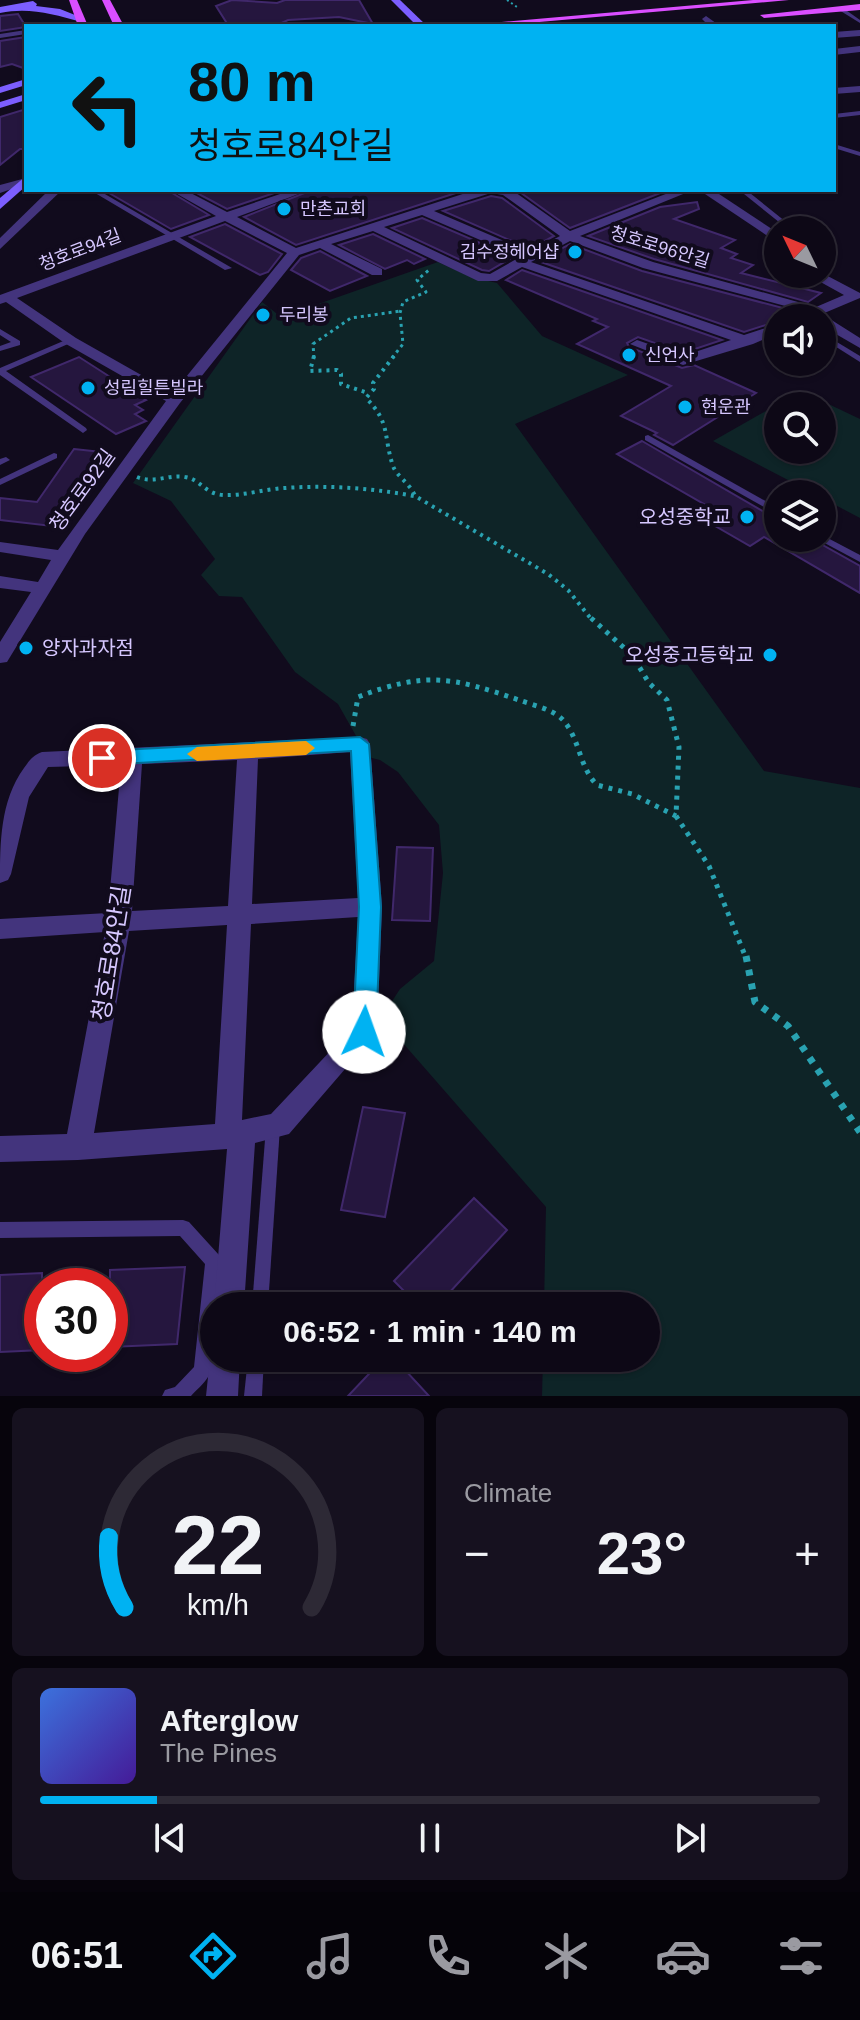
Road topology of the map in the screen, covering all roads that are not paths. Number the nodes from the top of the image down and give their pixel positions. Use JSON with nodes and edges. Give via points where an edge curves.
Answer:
{"nodes":[{"id":1,"x":44,"y":0,"type":"edge"},
{"id":2,"x":73,"y":0,"type":"edge"},
{"id":3,"x":106,"y":0,"type":"edge"},
{"id":4,"x":395,"y":0,"type":"edge"},
{"id":5,"x":785,"y":0,"type":"edge"},
{"id":6,"x":22,"y":7,"type":"junction"},
{"id":7,"x":860,"y":7,"type":"edge"},
{"id":8,"x":841,"y":9,"type":"junction"},
{"id":9,"x":0,"y":10,"type":"edge"},
{"id":10,"x":751,"y":16,"type":"dead end"},
{"id":11,"x":706,"y":19,"type":"joint"},
{"id":12,"x":690,"y":20,"type":"dead end"},
{"id":13,"x":82,"y":22,"type":"edge"},
{"id":14,"x":718,"y":22,"type":"edge"},
{"id":15,"x":860,"y":22,"type":"edge"},
{"id":16,"x":118,"y":24,"type":"edge"},
{"id":17,"x":420,"y":24,"type":"edge"},
{"id":18,"x":487,"y":24,"type":"edge"},
{"id":19,"x":24,"y":32,"type":"edge"},
{"id":20,"x":860,"y":33,"type":"edge"},
{"id":21,"x":836,"y":35,"type":"edge"},
{"id":22,"x":0,"y":36,"type":"edge"},
{"id":23,"x":860,"y":49,"type":"edge"},
{"id":24,"x":836,"y":52,"type":"edge"},
{"id":25,"x":24,"y":83,"type":"edge"},
{"id":26,"x":860,"y":89,"type":"edge"},
{"id":27,"x":0,"y":90,"type":"edge"},
{"id":28,"x":836,"y":91,"type":"edge"},
{"id":29,"x":24,"y":100,"type":"edge"},
{"id":30,"x":0,"y":106,"type":"edge"},
{"id":31,"x":860,"y":113,"type":"edge"},
{"id":32,"x":836,"y":116,"type":"edge"},
{"id":33,"x":836,"y":147,"type":"edge"},
{"id":34,"x":860,"y":154,"type":"edge"},
{"id":35,"x":24,"y":180,"type":"edge"},
{"id":36,"x":24,"y":181,"type":"edge"},
{"id":37,"x":0,"y":189,"type":"edge"},
{"id":38,"x":54,"y":192,"type":"edge"},
{"id":39,"x":97,"y":192,"type":"edge"},
{"id":40,"x":180,"y":192,"type":"edge"},
{"id":41,"x":297,"y":192,"type":"edge"},
{"id":42,"x":481,"y":192,"type":"edge"},
{"id":43,"x":507,"y":192,"type":"edge"},
{"id":44,"x":682,"y":192,"type":"edge"},
{"id":45,"x":708,"y":192,"type":"edge"},
{"id":46,"x":747,"y":192,"type":"edge"},
{"id":47,"x":0,"y":205,"type":"edge"},
{"id":48,"x":423,"y":211,"type":"junction"},
{"id":49,"x":228,"y":216,"type":"junction"},
{"id":50,"x":775,"y":216,"type":"edge"},
{"id":51,"x":374,"y":227,"type":"junction"},
{"id":52,"x":764,"y":230,"type":"edge"},
{"id":53,"x":174,"y":234,"type":"junction"},
{"id":54,"x":569,"y":236,"type":"junction"},
{"id":55,"x":321,"y":244,"type":"junction"},
{"id":56,"x":0,"y":245,"type":"edge"},
{"id":57,"x":295,"y":252,"type":"junction"},
{"id":58,"x":525,"y":259,"type":"junction"},
{"id":59,"x":228,"y":268,"type":"dead end"},
{"id":60,"x":377,"y":272,"type":"dead end"},
{"id":61,"x":836,"y":285,"type":"edge"},
{"id":62,"x":858,"y":296,"type":"edge"},
{"id":63,"x":4,"y":298,"type":"edge"},
{"id":64,"x":794,"y":304,"type":"edge"},
{"id":65,"x":836,"y":308,"type":"edge"},
{"id":66,"x":836,"y":324,"type":"edge"},
{"id":67,"x":836,"y":330,"type":"edge"},
{"id":68,"x":0,"y":331,"type":"edge"},
{"id":69,"x":860,"y":332,"type":"edge"},
{"id":70,"x":764,"y":334,"type":"edge"},
{"id":71,"x":71,"y":341,"type":"junction"},
{"id":72,"x":748,"y":341,"type":"junction"},
{"id":73,"x":637,"y":344,"type":"dead end"},
{"id":74,"x":836,"y":344,"type":"edge"},
{"id":75,"x":860,"y":344,"type":"edge"},
{"id":76,"x":0,"y":349,"type":"edge"},
{"id":77,"x":860,"y":360,"type":"edge"},
{"id":78,"x":0,"y":371,"type":"edge"},
{"id":79,"x":175,"y":400,"type":"junction"},
{"id":80,"x":83,"y":430,"type":"dead end"},
{"id":81,"x":648,"y":438,"type":"dead end"},
{"id":82,"x":54,"y":456,"type":"dead end"},
{"id":83,"x":0,"y":482,"type":"edge"},
{"id":84,"x":764,"y":504,"type":"edge"},
{"id":85,"x":836,"y":546,"type":"edge"},
{"id":86,"x":0,"y":547,"type":"edge"},
{"id":87,"x":62,"y":556,"type":"junction"},
{"id":88,"x":860,"y":559,"type":"edge"},
{"id":89,"x":0,"y":582,"type":"edge"},
{"id":90,"x":43,"y":588,"type":"junction"},
{"id":91,"x":3,"y":649,"type":"edge"},
{"id":92,"x":248,"y":752,"type":"junction"},
{"id":93,"x":132,"y":757,"type":"junction"},
{"id":94,"x":9,"y":797,"type":"edge"},
{"id":95,"x":0,"y":874,"type":"edge"},
{"id":96,"x":370,"y":907,"type":"junction"},
{"id":97,"x":241,"y":913,"type":"junction"},
{"id":98,"x":119,"y":922,"type":"junction"},
{"id":99,"x":0,"y":929,"type":"edge"},
{"id":100,"x":273,"y":1126,"type":"junction"},
{"id":101,"x":235,"y":1135,"type":"junction"},
{"id":102,"x":78,"y":1147,"type":"junction"},
{"id":103,"x":0,"y":1149,"type":"edge"},
{"id":104,"x":0,"y":1230,"type":"edge"},
{"id":105,"x":229,"y":1292,"type":"edge"},
{"id":106,"x":261,"y":1292,"type":"edge"},
{"id":107,"x":224,"y":1372,"type":"edge"},
{"id":108,"x":255,"y":1372,"type":"edge"},
{"id":109,"x":171,"y":1396,"type":"edge"},
{"id":110,"x":222,"y":1396,"type":"edge"},
{"id":111,"x":253,"y":1396,"type":"edge"}],
"edges":[{"from":1,"to":6,"type":"main road"},
{"from":2,"to":13,"type":"main road"},
{"from":3,"to":16,"type":"main road"},
{"from":4,"to":17,"type":"main road"},
{"from":5,"to":18,"type":"main road"},
{"from":6,"to":9,"type":"main road"},
{"from":6,"to":13,"type":"main road","via":[[57,11]]},
{"from":7,"to":8,"type":"main road"},
{"from":8,"to":10,"type":"main road"},
{"from":8,"to":15,"type":"lane"},
{"from":11,"to":12,"type":"main road"},
{"from":11,"to":14,"type":"street"},
{"from":19,"to":22,"type":"lane"},
{"from":20,"to":21,"type":"street"},
{"from":23,"to":24,"type":"street"},
{"from":25,"to":27,"type":"main road"},
{"from":26,"to":28,"type":"street"},
{"from":29,"to":30,"type":"main road"},
{"from":31,"to":32,"type":"lane"},
{"from":33,"to":34,"type":"lane"},
{"from":35,"to":37,"type":"street"},
{"from":36,"to":47,"type":"main road"},
{"from":38,"to":56,"type":"street"},
{"from":39,"to":53,"type":"lane","name":"청호로94길"},
{"from":40,"to":49,"type":"street"},
{"from":41,"to":49,"type":"street","name":"청호로94길"},
{"from":42,"to":48,"type":"street"},
{"from":43,"to":54,"type":"street","name":"청호로96안길"},
{"from":44,"to":54,"type":"street"},
{"from":45,"to":52,"type":"street"},
{"from":46,"to":50,"type":"lane"},
{"from":48,"to":51,"type":"street"},
{"from":48,"to":58,"type":"street"},
{"from":49,"to":53,"type":"street","name":"청호로94길"},
{"from":49,"to":57,"type":"street"},
{"from":51,"to":55,"type":"street"},
{"from":51,"to":58,"type":"street","via":[[478,277],[492,278]]},
{"from":53,"to":59,"type":"lane","name":"청호로94길"},
{"from":53,"to":63,"type":"street","name":"청호로94길"},
{"from":54,"to":58,"type":"street"},
{"from":54,"to":64,"type":"street","name":"청호로96안길","via":[[648,265]]},
{"from":55,"to":57,"type":"street"},
{"from":55,"to":60,"type":"street"},
{"from":57,"to":79,"type":"street","name":"청호로92길"},
{"from":58,"to":72,"type":"street"},
{"from":61,"to":62,"type":"street"},
{"from":62,"to":65,"type":"street"},
{"from":63,"to":71,"type":"street"},
{"from":66,"to":69,"type":"street"},
{"from":67,"to":75,"type":"street"},
{"from":68,"to":76,"type":"lane","via":[[17,343]]},
{"from":70,"to":72,"type":"street"},
{"from":71,"to":78,"type":"lane"},
{"from":71,"to":79,"type":"street"},
{"from":72,"to":73,"type":"street","via":[[683,361]]},
{"from":74,"to":77,"type":"lane"},
{"from":78,"to":80,"type":"lane"},
{"from":79,"to":87,"type":"street","name":"청호로92길"},
{"from":81,"to":84,"type":"lane"},
{"from":82,"to":83,"type":"lane"},
{"from":85,"to":88,"type":"lane"},
{"from":86,"to":87,"type":"street","name":"청호로92길"},
{"from":87,"to":90,"type":"street"},
{"from":89,"to":90,"type":"street"},
{"from":90,"to":91,"type":"street"},
{"from":92,"to":93,"type":"street"},
{"from":92,"to":96,"type":"street","via":[[360,744]]},
{"from":92,"to":97,"type":"street"},
{"from":93,"to":94,"type":"street","via":[[42,760]]},
{"from":93,"to":98,"type":"street","name":"청호로84안길"},
{"from":94,"to":95,"type":"street"},
{"from":96,"to":97,"type":"street"},
{"from":96,"to":100,"type":"street","via":[[364,1032]]},
{"from":97,"to":98,"type":"street"},
{"from":97,"to":101,"type":"street"},
{"from":98,"to":99,"type":"street"},
{"from":98,"to":102,"type":"street","name":"청호로84안길"},
{"from":100,"to":101,"type":"street"},
{"from":100,"to":106,"type":"lane"},
{"from":101,"to":102,"type":"street"},
{"from":101,"to":105,"type":"street"},
{"from":102,"to":103,"type":"street"},
{"from":104,"to":109,"type":"lane","via":[[183,1228],[213,1261],[202,1371],[179,1396]]},
{"from":107,"to":110,"type":"street"},
{"from":108,"to":111,"type":"lane"}]}
